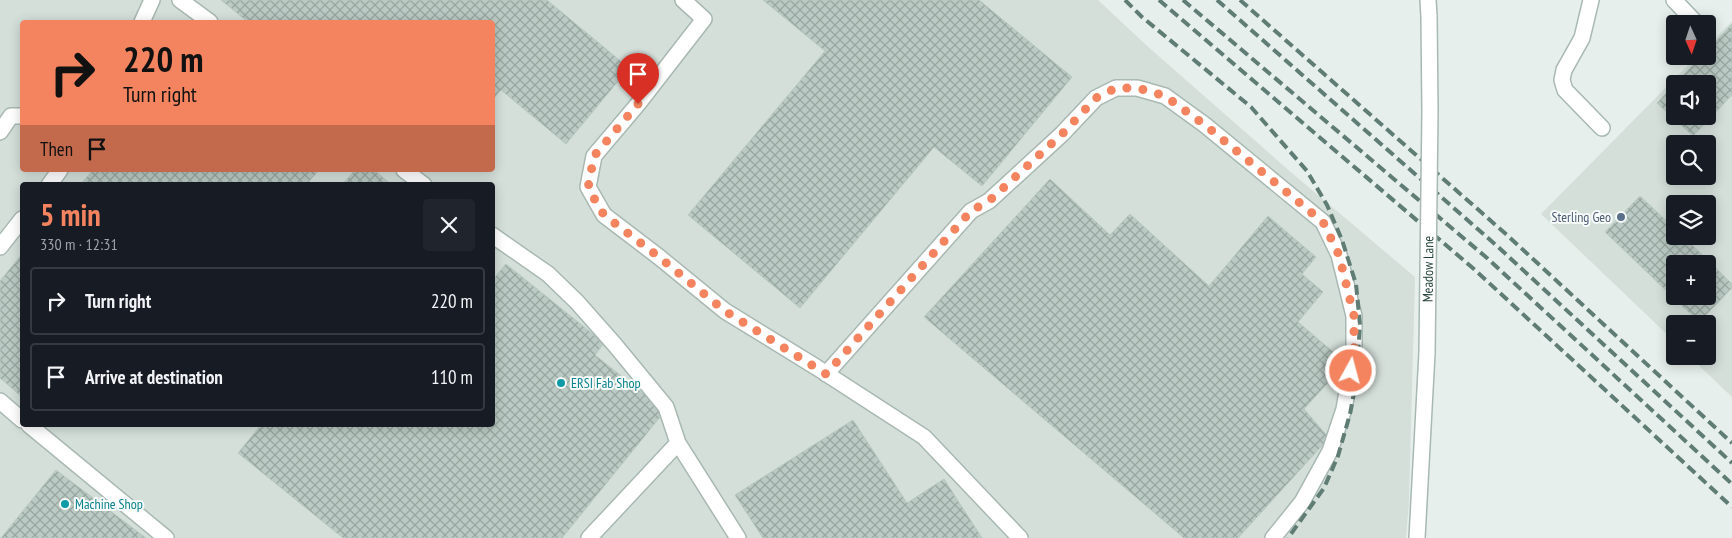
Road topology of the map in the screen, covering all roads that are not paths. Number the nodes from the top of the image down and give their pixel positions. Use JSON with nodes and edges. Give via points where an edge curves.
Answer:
{"nodes":[{"id":1,"x":152,"y":0,"type":"edge"},
{"id":2,"x":180,"y":0,"type":"edge"},
{"id":3,"x":682,"y":0,"type":"edge"},
{"id":4,"x":1428,"y":0,"type":"edge"},
{"id":5,"x":1591,"y":0,"type":"edge"},
{"id":6,"x":1674,"y":0,"type":"edge"},
{"id":7,"x":1688,"y":15,"type":"edge"},
{"id":8,"x":143,"y":20,"type":"edge"},
{"id":9,"x":207,"y":20,"type":"edge"},
{"id":10,"x":20,"y":116,"type":"edge"},
{"id":11,"x":1602,"y":128,"type":"dead end"},
{"id":12,"x":0,"y":132,"type":"edge"},
{"id":13,"x":407,"y":172,"type":"edge"},
{"id":14,"x":420,"y":182,"type":"edge"},
{"id":15,"x":20,"y":221,"type":"edge"},
{"id":16,"x":495,"y":237,"type":"edge"},
{"id":17,"x":0,"y":247,"type":"edge"},
{"id":18,"x":826,"y":374,"type":"junction"},
{"id":19,"x":0,"y":401,"type":"edge"},
{"id":20,"x":20,"y":418,"type":"edge"},
{"id":21,"x":31,"y":427,"type":"edge"},
{"id":22,"x":678,"y":444,"type":"junction"},
{"id":23,"x":166,"y":538,"type":"edge"},
{"id":24,"x":589,"y":538,"type":"edge"},
{"id":25,"x":738,"y":538,"type":"edge"},
{"id":26,"x":1020,"y":538,"type":"edge"},
{"id":27,"x":1272,"y":538,"type":"edge"},
{"id":28,"x":1417,"y":538,"type":"edge"}],
"edges":[{"from":1,"to":8,"type":"street"},
{"from":2,"to":9,"type":"street"},
{"from":3,"to":18,"type":"street","via":[[704,19],[594,156],[588,188],[604,215],[725,311]]},
{"from":4,"to":28,"type":"street","name":"Meadow Lane","bridge":true,"via":[[1427,353]]},
{"from":5,"to":11,"type":"street","via":[[1582,38],[1562,80],[1565,90]]},
{"from":6,"to":7,"type":"street"},
{"from":10,"to":12,"type":"street","via":[[11,116]]},
{"from":13,"to":14,"type":"street"},
{"from":15,"to":17,"type":"street"},
{"from":16,"to":22,"type":"street","via":[[548,274],[609,338],[666,407]]},
{"from":18,"to":26,"type":"street","via":[[924,437]]},
{"from":18,"to":27,"type":"street","via":[[971,211],[989,201],[1096,98],[1116,88],[1138,88],[1165,96],[1323,222],[1339,255],[1354,316],[1354,352],[1344,408],[1330,452],[1302,502]]},
{"from":19,"to":20,"type":"street"},
{"from":21,"to":23,"type":"street"},
{"from":22,"to":24,"type":"street"},
{"from":22,"to":25,"type":"street"}]}
